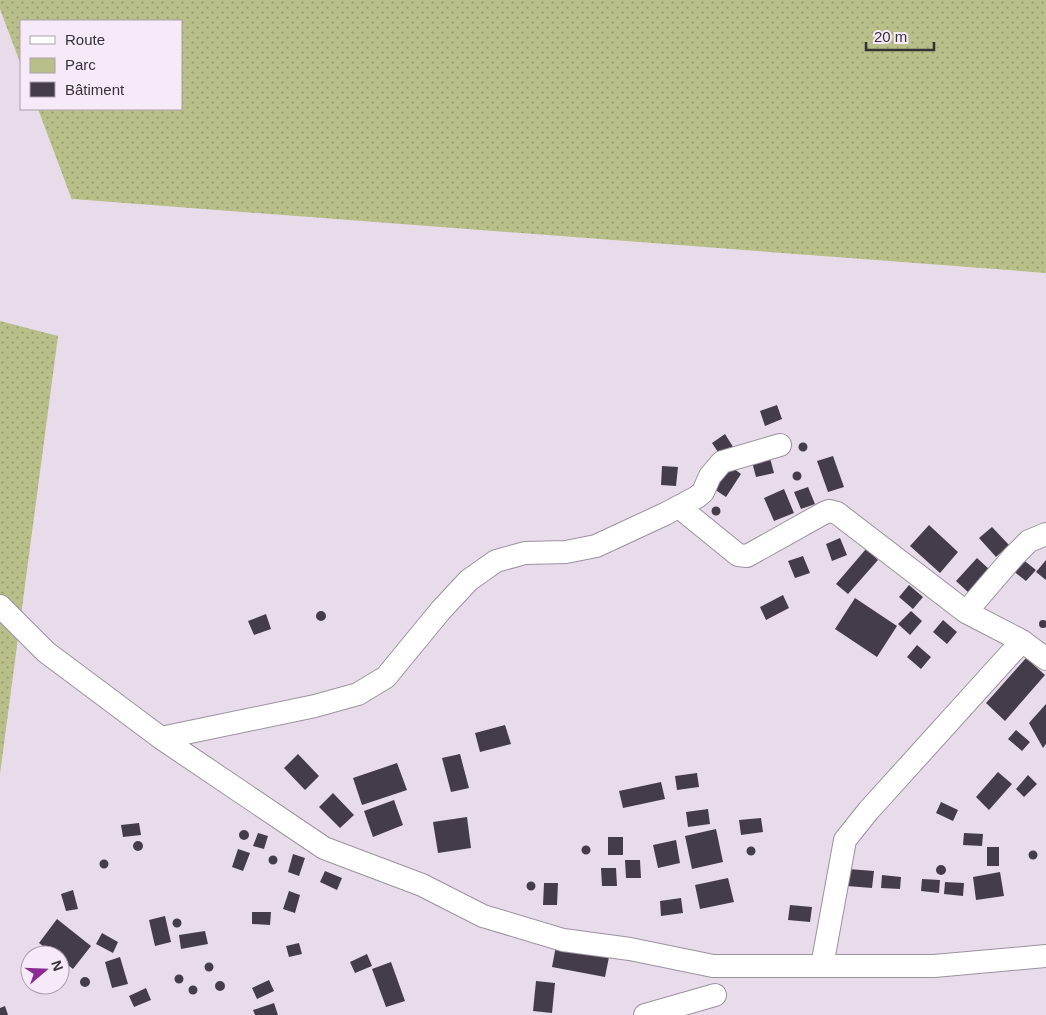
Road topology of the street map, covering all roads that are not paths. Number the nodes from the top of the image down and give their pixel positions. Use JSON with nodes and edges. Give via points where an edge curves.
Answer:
{"nodes":[{"id":1,"x":780,"y":445,"type":"dead end"},
{"id":2,"x":679,"y":507,"type":"junction"},
{"id":3,"x":1046,"y":534,"type":"edge"},
{"id":4,"x":0,"y":606,"type":"edge"},
{"id":5,"x":966,"y":612,"type":"junction"},
{"id":6,"x":1022,"y":641,"type":"junction"},
{"id":7,"x":1046,"y":658,"type":"edge"},
{"id":8,"x":161,"y":738,"type":"junction"},
{"id":9,"x":1046,"y":956,"type":"edge"},
{"id":10,"x":713,"y":966,"type":"junction"},
{"id":11,"x":822,"y":966,"type":"junction"},
{"id":12,"x":716,"y":1005,"type":"edge"},
{"id":13,"x":645,"y":1015,"type":"edge"}],
"edges":[{"from":1,"to":2,"type":"street","via":[[722,462],[710,476],[703,492]]},
{"from":2,"to":5,"type":"street","via":[[738,555],[747,556],[832,511]]},
{"from":2,"to":8,"type":"street","via":[[596,546],[566,552],[524,553],[496,561],[469,580],[386,677],[358,694]]},
{"from":3,"to":5,"type":"street","via":[[1029,541]]},
{"from":4,"to":8,"type":"street","via":[[46,652]]},
{"from":5,"to":6,"type":"street"},
{"from":6,"to":7,"type":"street"},
{"from":6,"to":11,"type":"street","via":[[868,810],[845,840]]},
{"from":8,"to":10,"type":"street","via":[[324,848],[422,885],[483,916],[563,940],[630,948]]},
{"from":9,"to":11,"type":"street","via":[[934,966]]},
{"from":10,"to":11,"type":"street"},
{"from":10,"to":12,"type":"street"},
{"from":12,"to":13,"type":"street"}]}
